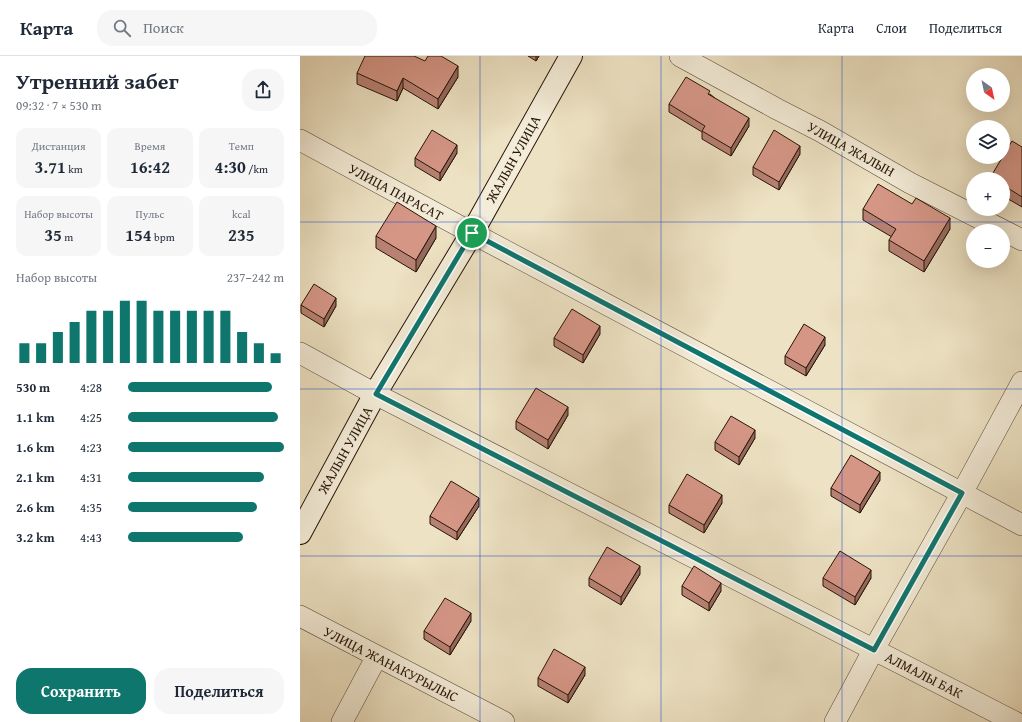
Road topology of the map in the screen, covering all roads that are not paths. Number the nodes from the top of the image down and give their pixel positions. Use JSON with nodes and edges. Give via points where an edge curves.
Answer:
{"nodes":[{"id":1,"x":571,"y":56,"type":"edge"},
{"id":2,"x":680,"y":56,"type":"edge"},
{"id":3,"x":300,"y":140,"type":"edge"},
{"id":4,"x":472,"y":233,"type":"junction"},
{"id":5,"x":1022,"y":240,"type":"edge"},
{"id":6,"x":300,"y":352,"type":"edge"},
{"id":7,"x":1022,"y":382,"type":"edge"},
{"id":8,"x":376,"y":394,"type":"junction"},
{"id":9,"x":962,"y":493,"type":"junction"},
{"id":10,"x":1022,"y":525,"type":"edge"},
{"id":11,"x":300,"y":533,"type":"edge"},
{"id":12,"x":300,"y":616,"type":"edge"},
{"id":13,"x":874,"y":650,"type":"junction"},
{"id":14,"x":377,"y":656,"type":"junction"},
{"id":15,"x":342,"y":722,"type":"edge"},
{"id":16,"x":504,"y":722,"type":"edge"},
{"id":17,"x":835,"y":722,"type":"edge"},
{"id":18,"x":1015,"y":722,"type":"edge"}],
"edges":[{"from":1,"to":4,"type":"street","name":"ЖАЛЫН УЛИЦА"},
{"from":2,"to":5,"type":"street","name":"УЛИЦА ЖАЛЫН","via":[[820,131],[910,183]]},
{"from":3,"to":4,"type":"street","name":"УЛИЦА ПАРАСАТ"},
{"from":4,"to":8,"type":"street","name":"ЖАЛЫН УЛИЦА"},
{"from":4,"to":9,"type":"street","name":"УЛИЦА ПАРАСАТ"},
{"from":6,"to":8,"type":"street","name":"АЛМАЛЫ БАК"},
{"from":7,"to":9,"type":"street"},
{"from":8,"to":11,"type":"street","name":"ЖАЛЫН УЛИЦА"},
{"from":8,"to":13,"type":"street","name":"АЛМАЛЫ БАК"},
{"from":9,"to":10,"type":"street","name":"УЛИЦА ПАРАСАТ"},
{"from":9,"to":13,"type":"street"},
{"from":12,"to":14,"type":"street","name":"УЛИЦА ЖАНАКУРЫЛЫС"},
{"from":13,"to":17,"type":"street"},
{"from":13,"to":18,"type":"street","name":"АЛМАЛЫ БАК"},
{"from":14,"to":15,"type":"street"},
{"from":14,"to":16,"type":"street","name":"УЛИЦА ЖАНАКУРЫЛЫС"}]}
